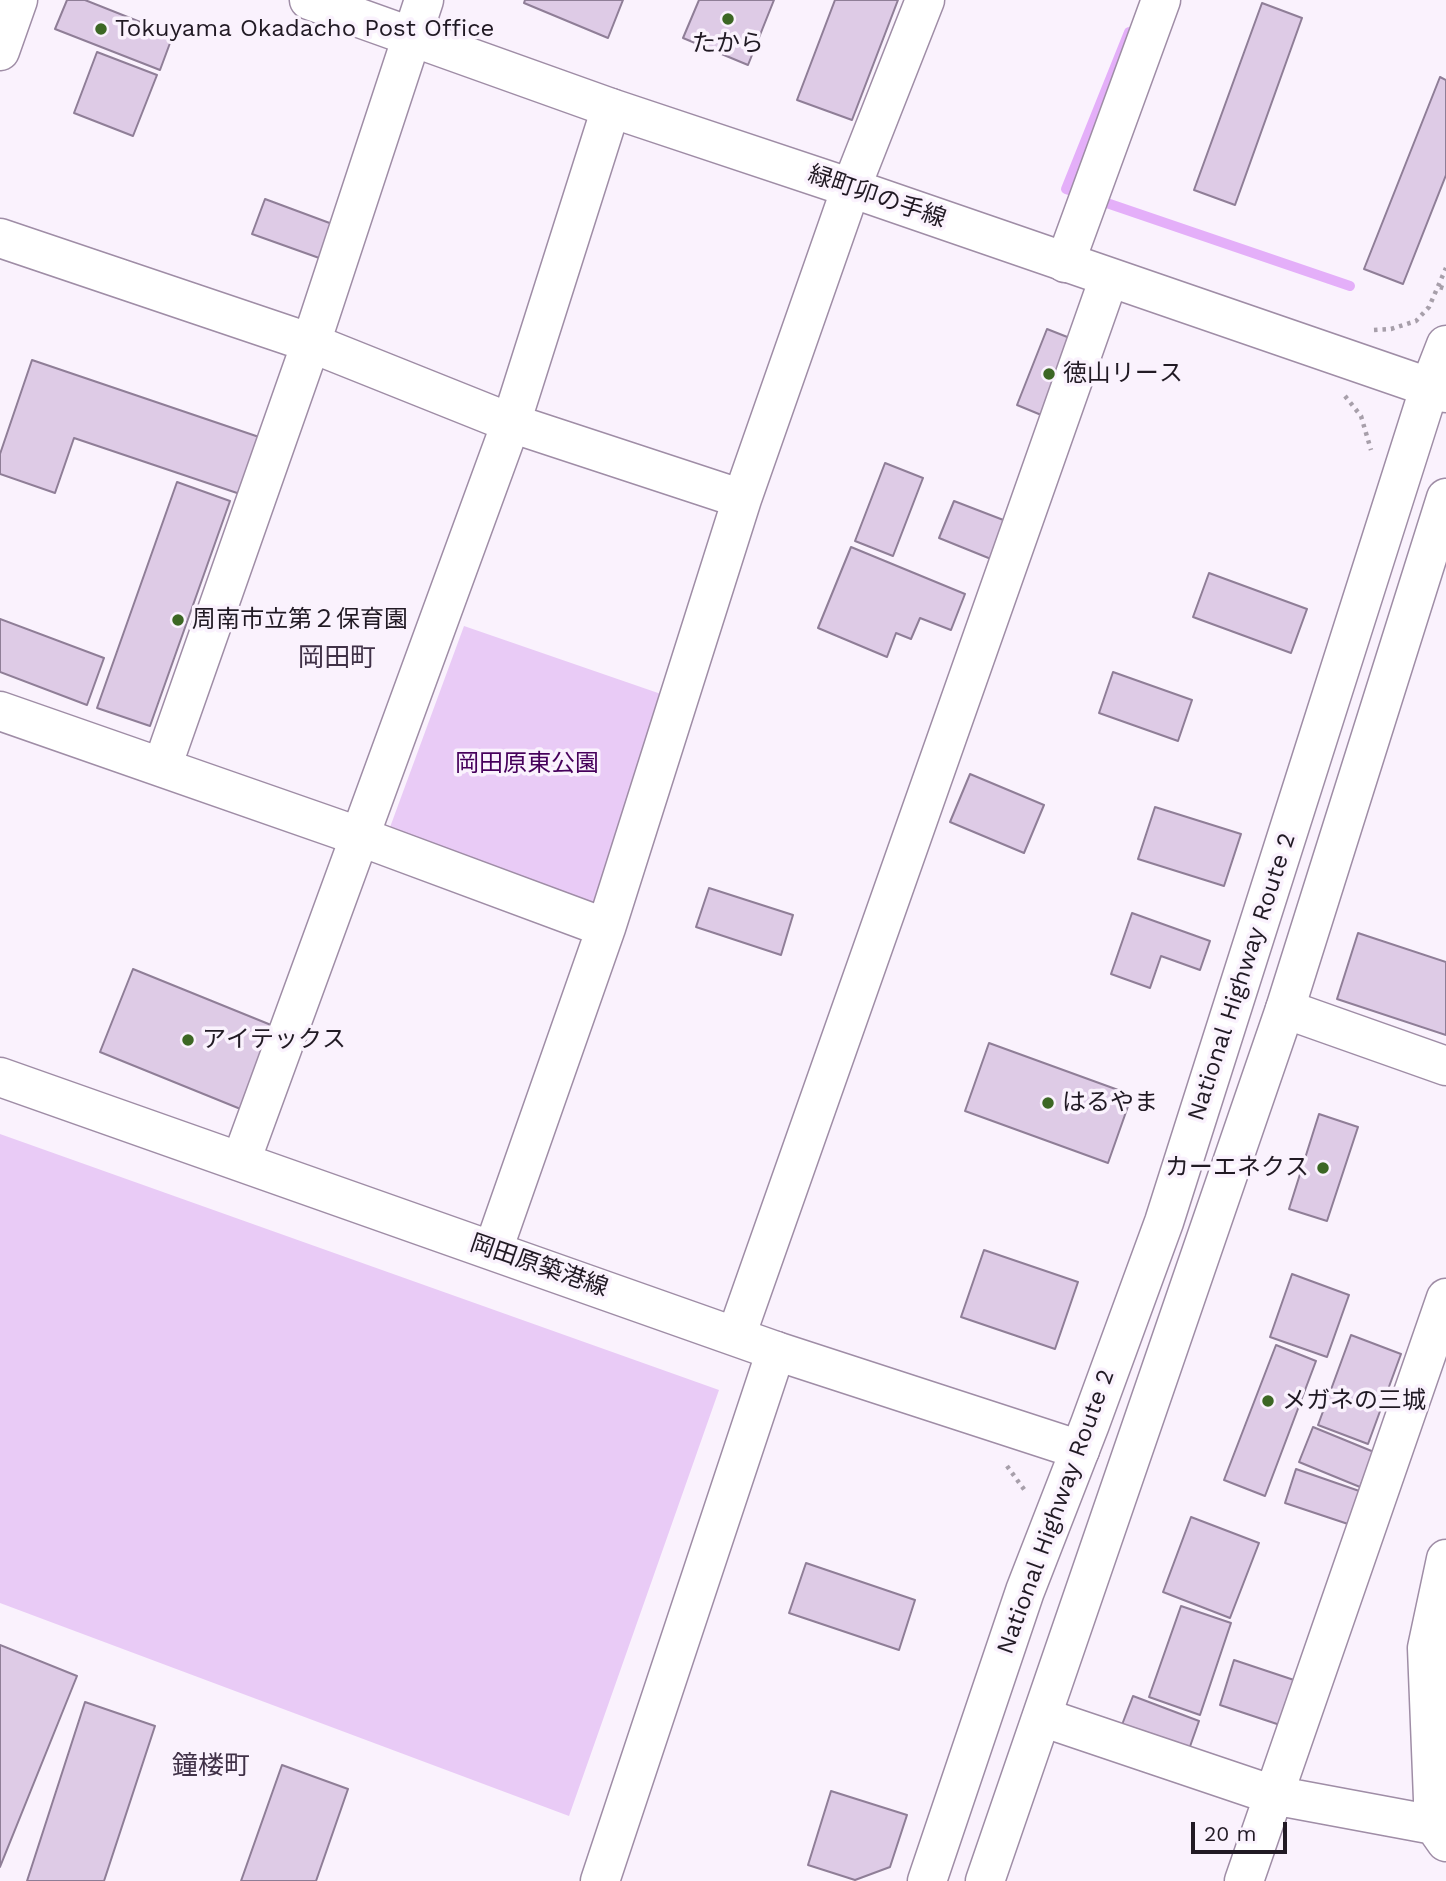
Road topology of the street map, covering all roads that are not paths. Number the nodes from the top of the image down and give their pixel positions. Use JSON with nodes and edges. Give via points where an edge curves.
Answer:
{"nodes":[{"id":1,"x":18,"y":0,"type":"edge"},
{"id":2,"x":309,"y":0,"type":"edge"},
{"id":3,"x":424,"y":0,"type":"edge"},
{"id":4,"x":925,"y":0,"type":"edge"},
{"id":5,"x":1161,"y":0,"type":"edge"},
{"id":6,"x":412,"y":37,"type":"junction"},
{"id":7,"x":0,"y":51,"type":"edge"},
{"id":8,"x":611,"y":108,"type":"junction"},
{"id":9,"x":851,"y":188,"type":"junction"},
{"id":10,"x":0,"y":238,"type":"edge"},
{"id":11,"x":1065,"y":262,"type":"junction"},
{"id":12,"x":1109,"y":278,"type":"junction"},
{"id":13,"x":311,"y":343,"type":"junction"},
{"id":14,"x":1446,"y":345,"type":"edge"},
{"id":15,"x":1438,"y":390,"type":"edge"},
{"id":16,"x":511,"y":423,"type":"junction"},
{"id":17,"x":1446,"y":498,"type":"edge"},
{"id":18,"x":743,"y":499,"type":"junction"},
{"id":19,"x":0,"y":711,"type":"edge"},
{"id":20,"x":162,"y":767,"type":"junction"},
{"id":21,"x":360,"y":837,"type":"junction"},
{"id":22,"x":606,"y":928,"type":"junction"},
{"id":23,"x":1285,"y":1009,"type":"junction"},
{"id":24,"x":1446,"y":1066,"type":"edge"},
{"id":25,"x":0,"y":1077,"type":"edge"},
{"id":26,"x":241,"y":1161,"type":"junction"},
{"id":27,"x":493,"y":1250,"type":"junction"},
{"id":28,"x":1446,"y":1298,"type":"edge"},
{"id":29,"x":736,"y":1336,"type":"junction"},
{"id":30,"x":776,"y":1351,"type":"junction"},
{"id":31,"x":1080,"y":1450,"type":"junction"},
{"id":32,"x":1446,"y":1559,"type":"edge"},
{"id":33,"x":1042,"y":1717,"type":"junction"},
{"id":34,"x":1273,"y":1794,"type":"junction"},
{"id":35,"x":1440,"y":1833,"type":"edge"},
{"id":36,"x":600,"y":1881,"type":"edge"},
{"id":37,"x":928,"y":1881,"type":"edge"},
{"id":38,"x":985,"y":1881,"type":"edge"},
{"id":39,"x":1244,"y":1881,"type":"edge"}],
"edges":[{"from":1,"to":7,"type":"main road"},
{"from":2,"to":6,"type":"main road","name":"緑町卯の手線"},
{"from":3,"to":6,"type":"main road"},
{"from":4,"to":9,"type":"main road"},
{"from":5,"to":11,"type":"main road"},
{"from":6,"to":8,"type":"main road","name":"緑町卯の手線"},
{"from":6,"to":13,"type":"main road"},
{"from":8,"to":9,"type":"main road","name":"緑町卯の手線"},
{"from":8,"to":16,"type":"main road"},
{"from":9,"to":11,"type":"main road","name":"緑町卯の手線"},
{"from":9,"to":18,"type":"main road"},
{"from":10,"to":13,"type":"main road"},
{"from":11,"to":12,"type":"main road","name":"緑町卯の手線"},
{"from":12,"to":15,"type":"main road","name":"緑町卯の手線"},
{"from":12,"to":29,"type":"main road"},
{"from":13,"to":16,"type":"main road"},
{"from":13,"to":20,"type":"main road"},
{"from":14,"to":15,"type":"main road","name":"National Highway Route 2"},
{"from":15,"to":31,"type":"main road","name":"National Highway Route 2","via":[[1164,1222]]},
{"from":16,"to":18,"type":"main road"},
{"from":16,"to":21,"type":"main road"},
{"from":17,"to":23,"type":"main road","name":"National Highway Route 2"},
{"from":18,"to":22,"type":"main road"},
{"from":19,"to":20,"type":"main road"},
{"from":20,"to":21,"type":"main road"},
{"from":21,"to":22,"type":"main road"},
{"from":21,"to":26,"type":"main road"},
{"from":22,"to":27,"type":"main road"},
{"from":23,"to":24,"type":"main road"},
{"from":23,"to":33,"type":"main road","name":"National Highway Route 2"},
{"from":25,"to":26,"type":"main road","name":"岡田原築港線"},
{"from":26,"to":27,"type":"main road","name":"岡田原築港線"},
{"from":27,"to":29,"type":"main road","name":"岡田原築港線"},
{"from":28,"to":34,"type":"main road"},
{"from":29,"to":30,"type":"main road","name":"岡田原築港線"},
{"from":30,"to":31,"type":"main road","name":"岡田原築港線"},
{"from":30,"to":36,"type":"main road"},
{"from":31,"to":37,"type":"main road","name":"National Highway Route 2","via":[[1025,1591]]},
{"from":32,"to":35,"type":"main road","via":[[1427,1648]]},
{"from":33,"to":34,"type":"main road"},
{"from":33,"to":38,"type":"main road","name":"National Highway Route 2"},
{"from":34,"to":35,"type":"main road"},
{"from":34,"to":39,"type":"main road"}]}
